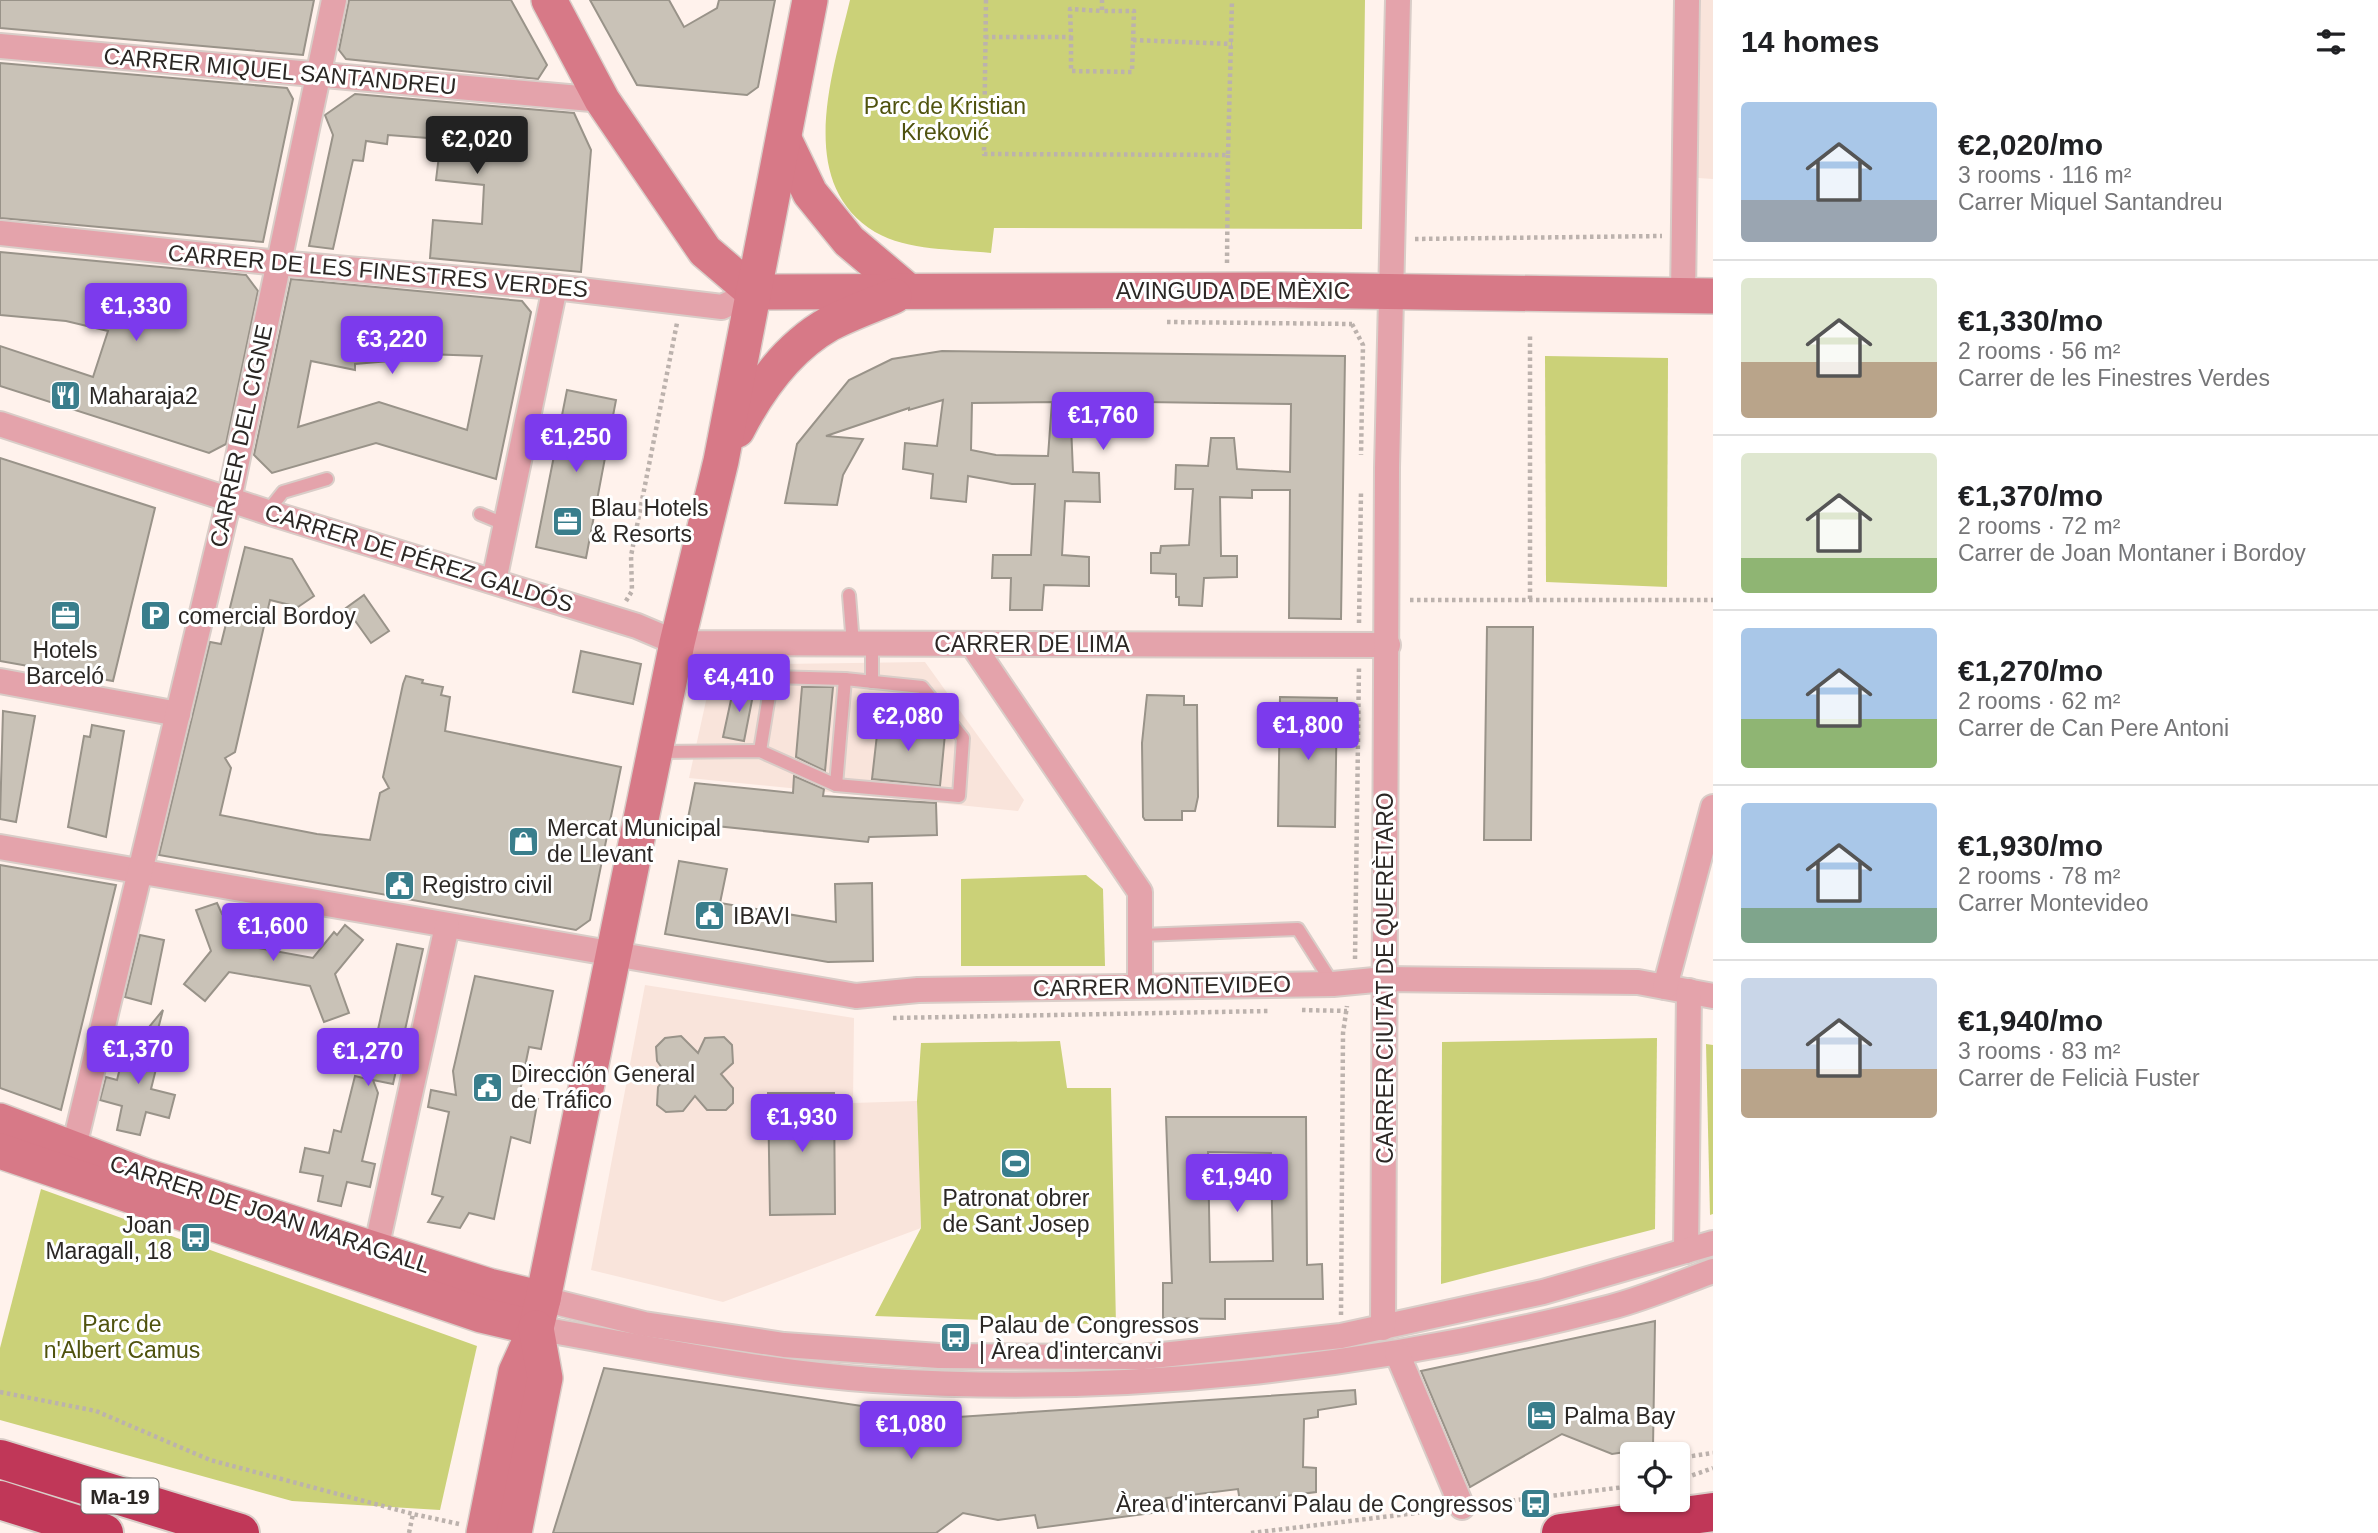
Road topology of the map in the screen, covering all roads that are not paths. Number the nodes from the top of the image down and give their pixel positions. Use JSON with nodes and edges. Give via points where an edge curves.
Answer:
{"nodes":[{"id":1,"x":334,"y":0,"type":"edge"},
{"id":2,"x":549,"y":0,"type":"edge"},
{"id":3,"x":810,"y":0,"type":"edge"},
{"id":4,"x":1398,"y":0,"type":"edge"},
{"id":5,"x":1686,"y":0,"type":"edge"},
{"id":6,"x":0,"y":46,"type":"edge"},
{"id":7,"x":319,"y":74,"type":"junction"},
{"id":8,"x":603,"y":100,"type":"junction"},
{"id":9,"x":783,"y":139,"type":"junction"},
{"id":10,"x":0,"y":233,"type":"edge"},
{"id":11,"x":278,"y":263,"type":"junction"},
{"id":12,"x":555,"y":287,"type":"junction"},
{"id":13,"x":907,"y":290,"type":"junction"},
{"id":14,"x":753,"y":292,"type":"junction"},
{"id":15,"x":1392,"y":292,"type":"junction"},
{"id":16,"x":1698,"y":296,"type":"edge"},
{"id":17,"x":0,"y":424,"type":"edge"},
{"id":18,"x":721,"y":461,"type":"junction"},
{"id":19,"x":327,"y":479,"type":"dead end"},
{"id":20,"x":229,"y":500,"type":"junction"},
{"id":21,"x":267,"y":512,"type":"junction"},
{"id":22,"x":480,"y":514,"type":"dead end"},
{"id":23,"x":504,"y":524,"type":"junction"},
{"id":24,"x":494,"y":581,"type":"junction"},
{"id":25,"x":849,"y":595,"type":"dead end"},
{"id":26,"x":677,"y":643,"type":"junction"},
{"id":27,"x":771,"y":643,"type":"junction"},
{"id":28,"x":862,"y":644,"type":"junction"},
{"id":29,"x":972,"y":644,"type":"junction"},
{"id":30,"x":1388,"y":645,"type":"junction"},
{"id":31,"x":772,"y":677,"type":"junction"},
{"id":32,"x":845,"y":679,"type":"junction"},
{"id":33,"x":0,"y":681,"type":"edge"},
{"id":34,"x":872,"y":682,"type":"junction"},
{"id":35,"x":178,"y":714,"type":"junction"},
{"id":36,"x":760,"y":751,"type":"junction"},
{"id":37,"x":654,"y":752,"type":"junction"},
{"id":38,"x":836,"y":785,"type":"junction"},
{"id":39,"x":1713,"y":807,"type":"edge"},
{"id":40,"x":1709,"y":842,"type":"edge"},
{"id":41,"x":0,"y":847,"type":"edge"},
{"id":42,"x":142,"y":871,"type":"junction"},
{"id":43,"x":447,"y":926,"type":"junction"},
{"id":44,"x":1141,"y":935,"type":"junction"},
{"id":45,"x":613,"y":956,"type":"junction"},
{"id":46,"x":1385,"y":979,"type":"junction"},
{"id":47,"x":1333,"y":984,"type":"junction"},
{"id":48,"x":1140,"y":986,"type":"junction"},
{"id":49,"x":1689,"y":991,"type":"edge"},
{"id":50,"x":0,"y":1121,"type":"edge"},
{"id":51,"x":74,"y":1147,"type":"junction"},
{"id":52,"x":0,"y":1151,"type":"edge"},
{"id":53,"x":1713,"y":1243,"type":"edge"},
{"id":54,"x":376,"y":1249,"type":"junction"},
{"id":55,"x":1686,"y":1251,"type":"junction"},
{"id":56,"x":1713,"y":1270,"type":"edge"},
{"id":57,"x":539,"y":1314,"type":"junction"},
{"id":58,"x":1383,"y":1328,"type":"junction"},
{"id":59,"x":1397,"y":1353,"type":"junction"},
{"id":60,"x":0,"y":1459,"type":"edge"},
{"id":61,"x":0,"y":1500,"type":"edge"},
{"id":62,"x":1462,"y":1507,"type":"dead end"},
{"id":63,"x":1713,"y":1513,"type":"edge"},
{"id":64,"x":494,"y":1532,"type":"edge"},
{"id":65,"x":104,"y":1533,"type":"edge"},
{"id":66,"x":240,"y":1533,"type":"edge"},
{"id":67,"x":1561,"y":1533,"type":"edge"}],
"edges":[{"from":1,"to":7,"type":"street","name":"CARRER DEL CIGNE"},
{"from":2,"to":8,"type":"street"},
{"from":3,"to":9,"type":"street"},
{"from":4,"to":15,"type":"street"},
{"from":5,"to":16,"type":"street","via":[[1684,236]]},
{"from":6,"to":7,"type":"street","name":"CARRER MIQUEL SANTANDREU"},
{"from":7,"to":8,"type":"street","name":"CARRER MIQUEL SANTANDREU"},
{"from":7,"to":11,"type":"street","name":"CARRER DEL CIGNE"},
{"from":8,"to":14,"type":"street","via":[[705,251]]},
{"from":9,"to":13,"type":"street","via":[[810,193],[849,240]]},
{"from":9,"to":14,"type":"street"},
{"from":10,"to":11,"type":"street","name":"CARRER DE LES FINESTRES VERDES"},
{"from":11,"to":12,"type":"street","name":"CARRER DE LES FINESTRES VERDES"},
{"from":11,"to":20,"type":"street","name":"CARRER DEL CIGNE"},
{"from":12,"to":14,"type":"street","name":"CARRER DE LES FINESTRES VERDES","via":[[722,307]]},
{"from":12,"to":23,"type":"street"},
{"from":13,"to":14,"type":"street","name":"AVINGUDA DE MÈXIC"},
{"from":13,"to":15,"type":"street","name":"AVINGUDA DE MÈXIC"},
{"from":13,"to":18,"type":"street","via":[[827,325],[783,360],[755,395]]},
{"from":14,"to":18,"type":"street"},
{"from":15,"to":16,"type":"street","name":"AVINGUDA DE MÈXIC"},
{"from":15,"to":30,"type":"street","name":"CARRER CIUTAT DE QUERÈTARO"},
{"from":17,"to":20,"type":"street","name":"CARRER DE PÉREZ GALDÓS"},
{"from":18,"to":26,"type":"street"},
{"from":19,"to":21,"type":"lane","via":[[283,492]]},
{"from":20,"to":21,"type":"street","name":"CARRER DE PÉREZ GALDÓS"},
{"from":20,"to":35,"type":"street","name":"CARRER DEL CIGNE"},
{"from":21,"to":24,"type":"street","name":"CARRER DE PÉREZ GALDÓS"},
{"from":22,"to":23,"type":"lane"},
{"from":23,"to":24,"type":"street"},
{"from":24,"to":26,"type":"street","name":"CARRER DE PÉREZ GALDÓS"},
{"from":25,"to":28,"type":"lane"},
{"from":26,"to":27,"type":"street","name":"CARRER DE LIMA"},
{"from":26,"to":37,"type":"street"},
{"from":27,"to":28,"type":"street","name":"CARRER DE LIMA"},
{"from":27,"to":31,"type":"lane"},
{"from":28,"to":29,"type":"street","name":"CARRER DE LIMA"},
{"from":28,"to":34,"type":"lane"},
{"from":29,"to":30,"type":"street","name":"CARRER DE LIMA"},
{"from":29,"to":44,"type":"street","via":[[1140,892]]},
{"from":30,"to":46,"type":"street","name":"CARRER CIUTAT DE QUERÈTARO"},
{"from":31,"to":32,"type":"lane"},
{"from":31,"to":36,"type":"lane"},
{"from":32,"to":34,"type":"lane"},
{"from":32,"to":38,"type":"lane"},
{"from":33,"to":35,"type":"street"},
{"from":34,"to":38,"type":"lane","via":[[922,687],[963,738],[958,796]]},
{"from":35,"to":42,"type":"street","name":"CARRER DEL CIGNE"},
{"from":36,"to":37,"type":"lane"},
{"from":36,"to":38,"type":"lane"},
{"from":37,"to":45,"type":"street"},
{"from":39,"to":40,"type":"street"},
{"from":40,"to":49,"type":"street"},
{"from":41,"to":42,"type":"street","name":"CARRER MONTEVIDEO"},
{"from":42,"to":43,"type":"street","name":"CARRER MONTEVIDEO"},
{"from":42,"to":51,"type":"street","name":"CARRER DEL CIGNE"},
{"from":43,"to":45,"type":"street","name":"CARRER MONTEVIDEO"},
{"from":43,"to":54,"type":"street"},
{"from":44,"to":47,"type":"lane","via":[[1298,929]]},
{"from":44,"to":48,"type":"street"},
{"from":45,"to":48,"type":"street","name":"CARRER MONTEVIDEO","via":[[856,996],[918,990]]},
{"from":45,"to":57,"type":"street"},
{"from":46,"to":47,"type":"street","name":"CARRER MONTEVIDEO"},
{"from":46,"to":49,"type":"street","name":"CARRER MONTEVIDEO","via":[[1638,982]]},
{"from":46,"to":58,"type":"street","name":"CARRER CIUTAT DE QUERÈTARO"},
{"from":47,"to":48,"type":"street","name":"CARRER MONTEVIDEO"},
{"from":49,"to":55,"type":"street"},
{"from":50,"to":51,"type":"street","name":"CARRER DE JOAN MARAGALL"},
{"from":51,"to":54,"type":"street","name":"CARRER DE JOAN MARAGALL","via":[[145,1176]]},
{"from":52,"to":57,"type":"street","name":"CARRER DE JOAN MARAGALL","via":[[481,1315]]},
{"from":53,"to":55,"type":"street"},
{"from":54,"to":57,"type":"street","name":"CARRER DE JOAN MARAGALL","via":[[489,1286]]},
{"from":55,"to":58,"type":"street","via":[[1543,1292]]},
{"from":56,"to":59,"type":"street","via":[[1614,1306]]},
{"from":57,"to":58,"type":"street","via":[[784,1345],[939,1356],[1143,1357]]},
{"from":57,"to":59,"type":"street","via":[[762,1368],[874,1380],[1131,1381]]},
{"from":57,"to":64,"type":"street","via":[[516,1372]]},
{"from":59,"to":62,"type":"street"},
{"from":60,"to":66,"type":"highway","number":"Ma-19"},
{"from":61,"to":65,"type":"highway","number":"Ma-19"},
{"from":63,"to":67,"type":"highway"}]}
